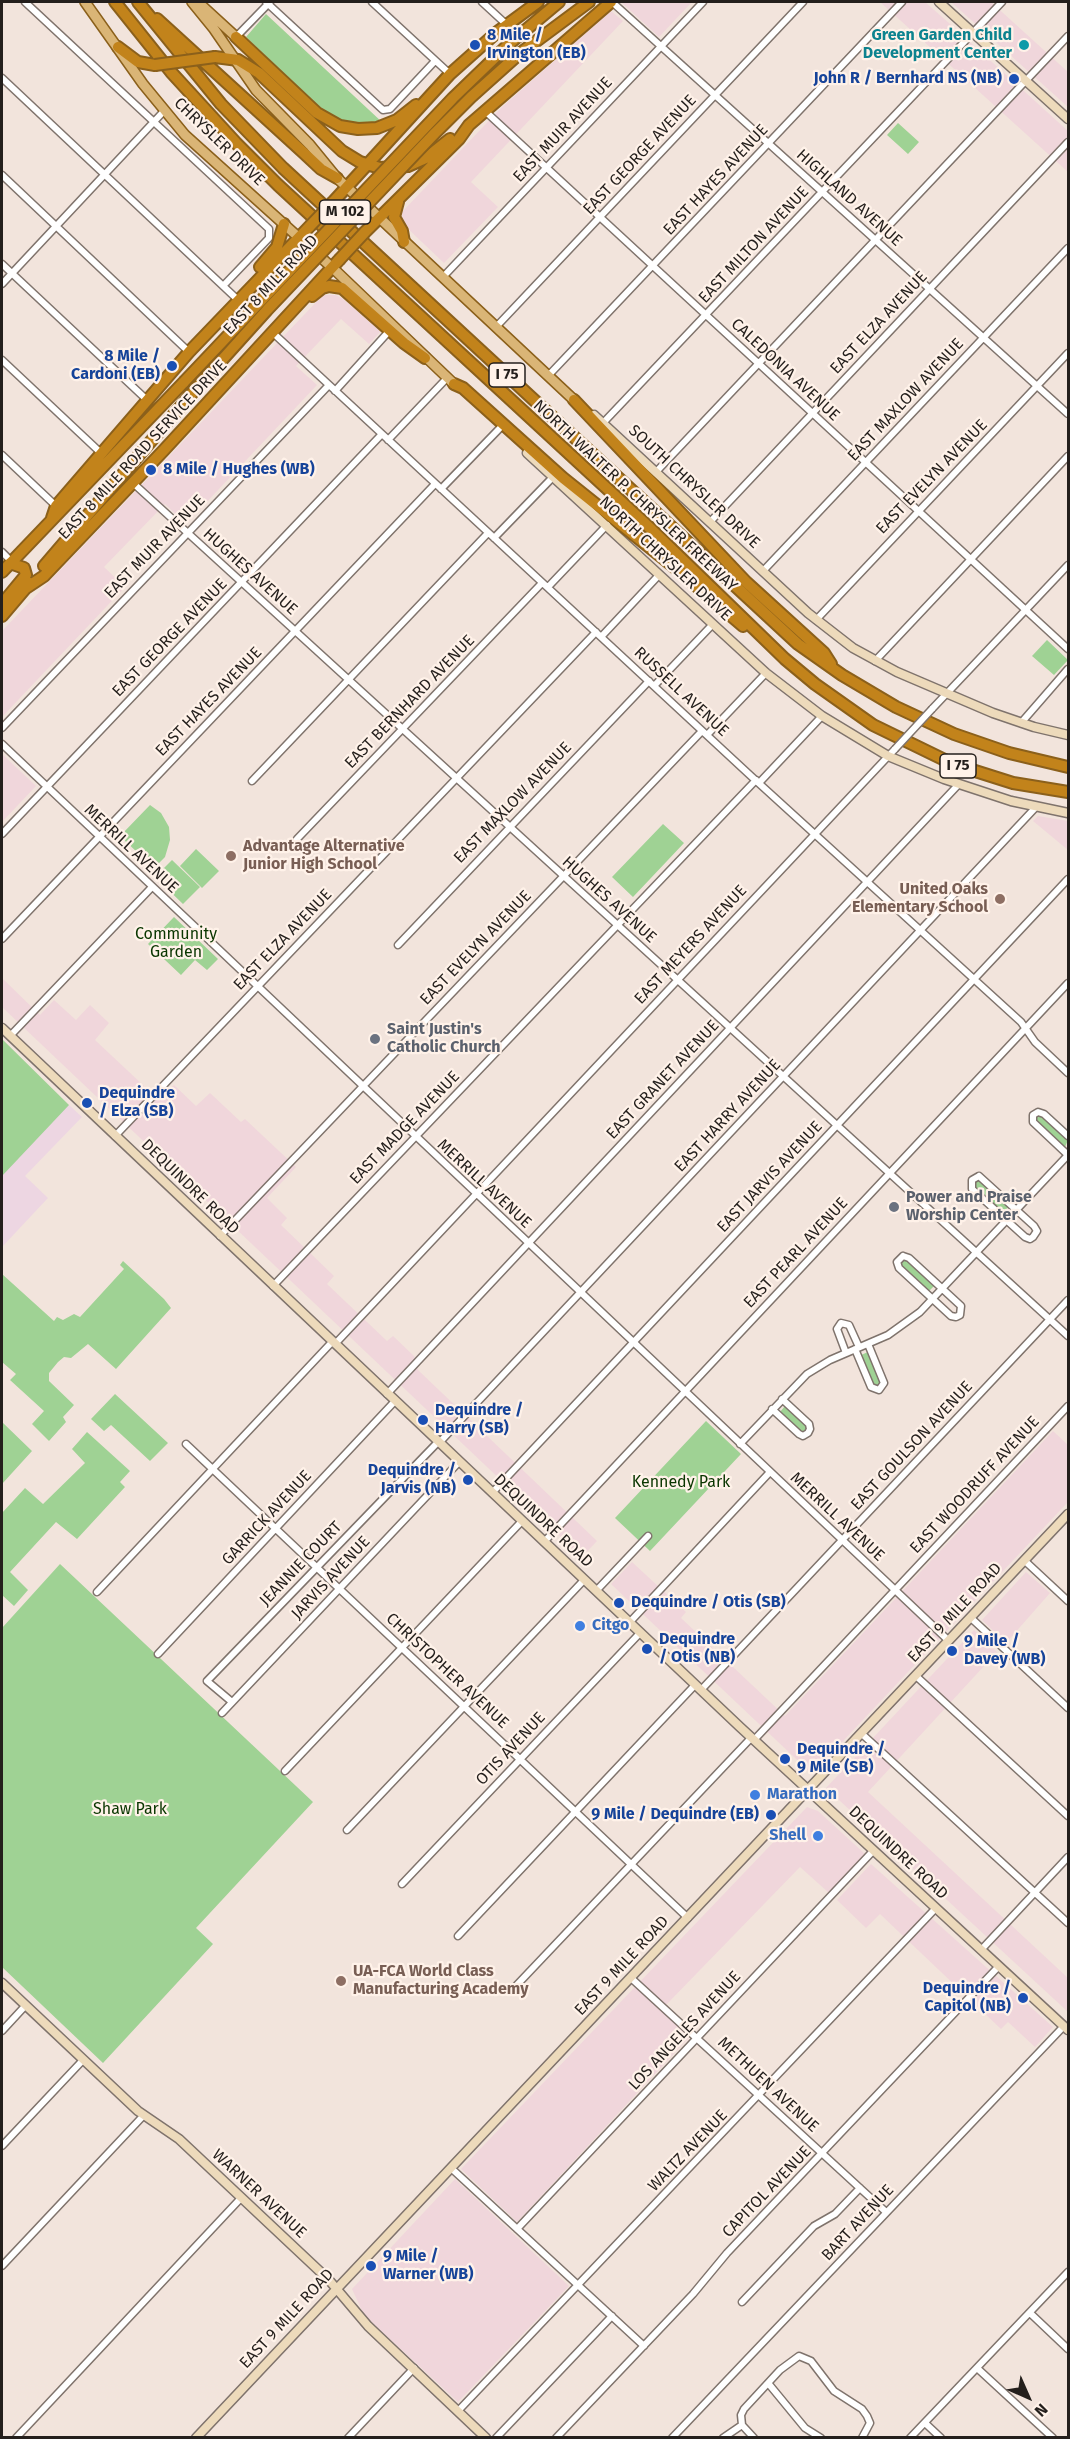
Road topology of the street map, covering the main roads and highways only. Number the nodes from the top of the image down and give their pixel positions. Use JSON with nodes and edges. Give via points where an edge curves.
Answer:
{"nodes":[{"id":1,"x":85,"y":2,"type":"edge"},
{"id":2,"x":115,"y":2,"type":"edge"},
{"id":3,"x":138,"y":2,"type":"edge"},
{"id":4,"x":192,"y":2,"type":"edge"},
{"id":5,"x":198,"y":2,"type":"edge"},
{"id":6,"x":538,"y":2,"type":"edge"},
{"id":7,"x":559,"y":2,"type":"edge"},
{"id":8,"x":590,"y":2,"type":"edge"},
{"id":9,"x":612,"y":2,"type":"edge"},
{"id":10,"x":939,"y":2,"type":"edge"},
{"id":11,"x":236,"y":37,"type":"joint"},
{"id":12,"x":118,"y":47,"type":"junction"},
{"id":13,"x":234,"y":60,"type":"junction"},
{"id":14,"x":437,"y":87,"type":"junction"},
{"id":15,"x":1068,"y":119,"type":"edge"},
{"id":16,"x":469,"y":125,"type":"junction"},
{"id":17,"x":368,"y":165,"type":"junction"},
{"id":18,"x":337,"y":178,"type":"junction"},
{"id":19,"x":346,"y":187,"type":"junction"},
{"id":20,"x":399,"y":199,"type":"junction"},
{"id":21,"x":379,"y":219,"type":"junction"},
{"id":22,"x":284,"y":224,"type":"junction"},
{"id":23,"x":298,"y":237,"type":"junction"},
{"id":24,"x":404,"y":242,"type":"junction"},
{"id":25,"x":335,"y":263,"type":"junction"},
{"id":26,"x":237,"y":300,"type":"junction"},
{"id":27,"x":285,"y":316,"type":"junction"},
{"id":28,"x":390,"y":327,"type":"junction"},
{"id":29,"x":425,"y":358,"type":"joint"},
{"id":30,"x":451,"y":381,"type":"junction"},
{"id":31,"x":574,"y":400,"type":"junction"},
{"id":32,"x":52,"y":518,"type":"junction"},
{"id":33,"x":11,"y":562,"type":"junction"},
{"id":34,"x":2,"y":572,"type":"edge"},
{"id":35,"x":26,"y":588,"type":"junction"},
{"id":36,"x":2,"y":604,"type":"edge"},
{"id":37,"x":2,"y":616,"type":"edge"},
{"id":38,"x":785,"y":658,"type":"junction"},
{"id":39,"x":842,"y":675,"type":"junction"},
{"id":40,"x":1068,"y":735,"type":"edge"},
{"id":41,"x":1068,"y":767,"type":"edge"},
{"id":42,"x":1068,"y":792,"type":"edge"},
{"id":43,"x":1068,"y":813,"type":"edge"},
{"id":44,"x":2,"y":1028,"type":"edge"},
{"id":45,"x":1068,"y":1514,"type":"edge"},
{"id":46,"x":808,"y":1791,"type":"junction"},
{"id":47,"x":2,"y":1983,"type":"edge"},
{"id":48,"x":1066,"y":2028,"type":"edge"},
{"id":49,"x":336,"y":2289,"type":"junction"},
{"id":50,"x":196,"y":2438,"type":"edge"},
{"id":51,"x":486,"y":2438,"type":"edge"}],
"edges":[{"from":1,"to":12,"type":"main road","name":"CHRYSLER DRIVE"},
{"from":2,"to":38,"type":"highway","name":"NORTH WALTER P. CHRYSLER FREEWAY","number":"I 75","via":[[184,86],[278,185]]},
{"from":3,"to":18,"type":"highway","via":[[321,169]]},
{"from":3,"to":39,"type":"highway","number":"I 75","via":[[221,104],[283,168],[798,644]]},
{"from":4,"to":13,"type":"main road"},
{"from":5,"to":11,"type":"main road"},
{"from":6,"to":14,"type":"highway"},
{"from":7,"to":32,"type":"highway","name":"EAST 8 MILE ROAD","number":"M 102","bridge":true,"via":[[453,98]]},
{"from":8,"to":35,"type":"highway","name":"EAST 8 MILE ROAD","number":"M 102","bridge":true,"via":[[519,54],[435,134],[194,391]]},
{"from":9,"to":16,"type":"highway","name":"EAST 8 MILE ROAD SERVICE DRIVE"},
{"from":10,"to":15,"type":"main road"},
{"from":11,"to":14,"type":"highway","via":[[317,113],[347,128],[386,125]]},
{"from":12,"to":13,"type":"highway","bridge":true,"via":[[138,62],[155,65],[215,57]]},
{"from":12,"to":22,"type":"main road","name":"CHRYSLER DRIVE","via":[[185,135]]},
{"from":13,"to":17,"type":"highway","via":[[259,72],[342,151]]},
{"from":13,"to":18,"type":"main road","via":[[256,90]]},
{"from":14,"to":17,"type":"highway"},
{"from":16,"to":17,"type":"highway","via":[[415,164],[393,168]]},
{"from":16,"to":20,"type":"highway","name":"EAST 8 MILE ROAD SERVICE DRIVE"},
{"from":17,"to":19,"type":"highway"},
{"from":18,"to":19,"type":"main road"},
{"from":19,"to":21,"type":"main road","name":"SOUTH CHRYSLER DRIVE"},
{"from":19,"to":23,"type":"highway","name":"EAST 8 MILE ROAD","bridge":true},
{"from":20,"to":21,"type":"highway","name":"EAST 8 MILE ROAD SERVICE DRIVE"},
{"from":20,"to":24,"type":"highway","via":[[394,216]]},
{"from":21,"to":24,"type":"main road","name":"SOUTH CHRYSLER DRIVE"},
{"from":21,"to":25,"type":"highway","name":"EAST 8 MILE ROAD SERVICE DRIVE","bridge":true},
{"from":22,"to":23,"type":"main road","name":"CHRYSLER DRIVE"},
{"from":22,"to":26,"type":"highway","via":[[277,247]]},
{"from":23,"to":25,"type":"main road"},
{"from":23,"to":26,"type":"highway","name":"EAST 8 MILE ROAD"},
{"from":24,"to":31,"type":"main road","name":"SOUTH CHRYSLER DRIVE"},
{"from":25,"to":27,"type":"highway","name":"EAST 8 MILE ROAD SERVICE DRIVE"},
{"from":25,"to":28,"type":"main road"},
{"from":26,"to":32,"type":"highway","name":"EAST 8 MILE ROAD","via":[[56,506]]},
{"from":27,"to":28,"type":"highway","via":[[322,288],[335,286]]},
{"from":27,"to":35,"type":"highway","name":"EAST 8 MILE ROAD SERVICE DRIVE","via":[[133,483],[44,576]]},
{"from":28,"to":29,"type":"highway"},
{"from":29,"to":30,"type":"main road","name":"NORTH CHRYSLER DRIVE"},
{"from":30,"to":38,"type":"highway","via":[[563,478]]},
{"from":30,"to":43,"type":"main road","name":"NORTH CHRYSLER DRIVE","via":[[766,673],[822,716],[958,784]]},
{"from":31,"to":39,"type":"highway","via":[[746,582],[824,653]]},
{"from":31,"to":40,"type":"main road","name":"SOUTH CHRYSLER DRIVE","via":[[844,642],[875,661],[947,693],[1021,723]]},
{"from":32,"to":33,"type":"highway","name":"EAST 8 MILE ROAD","number":"M 102"},
{"from":33,"to":34,"type":"highway","name":"EAST 8 MILE ROAD","number":"M 102"},
{"from":33,"to":36,"type":"highway","via":[[26,573]]},
{"from":35,"to":37,"type":"highway","name":"EAST 8 MILE ROAD","number":"M 102"},
{"from":38,"to":42,"type":"highway","name":"NORTH WALTER P. CHRYSLER FREEWAY","number":"I 75","via":[[856,714],[922,751],[1013,783]]},
{"from":39,"to":41,"type":"highway","number":"I 75","via":[[954,734]]},
{"from":44,"to":46,"type":"main road","name":"DEQUINDRE ROAD"},
{"from":45,"to":46,"type":"main road","name":"EAST 9 MILE ROAD"},
{"from":46,"to":48,"type":"main road","name":"DEQUINDRE ROAD"},
{"from":46,"to":49,"type":"main road","name":"EAST 9 MILE ROAD"},
{"from":47,"to":49,"type":"main road","name":"WARNER AVENUE","via":[[144,2115],[179,2139]]},
{"from":49,"to":50,"type":"main road","name":"EAST 9 MILE ROAD"},
{"from":49,"to":51,"type":"main road","name":"WARNER AVENUE","via":[[368,2326]]}]}
